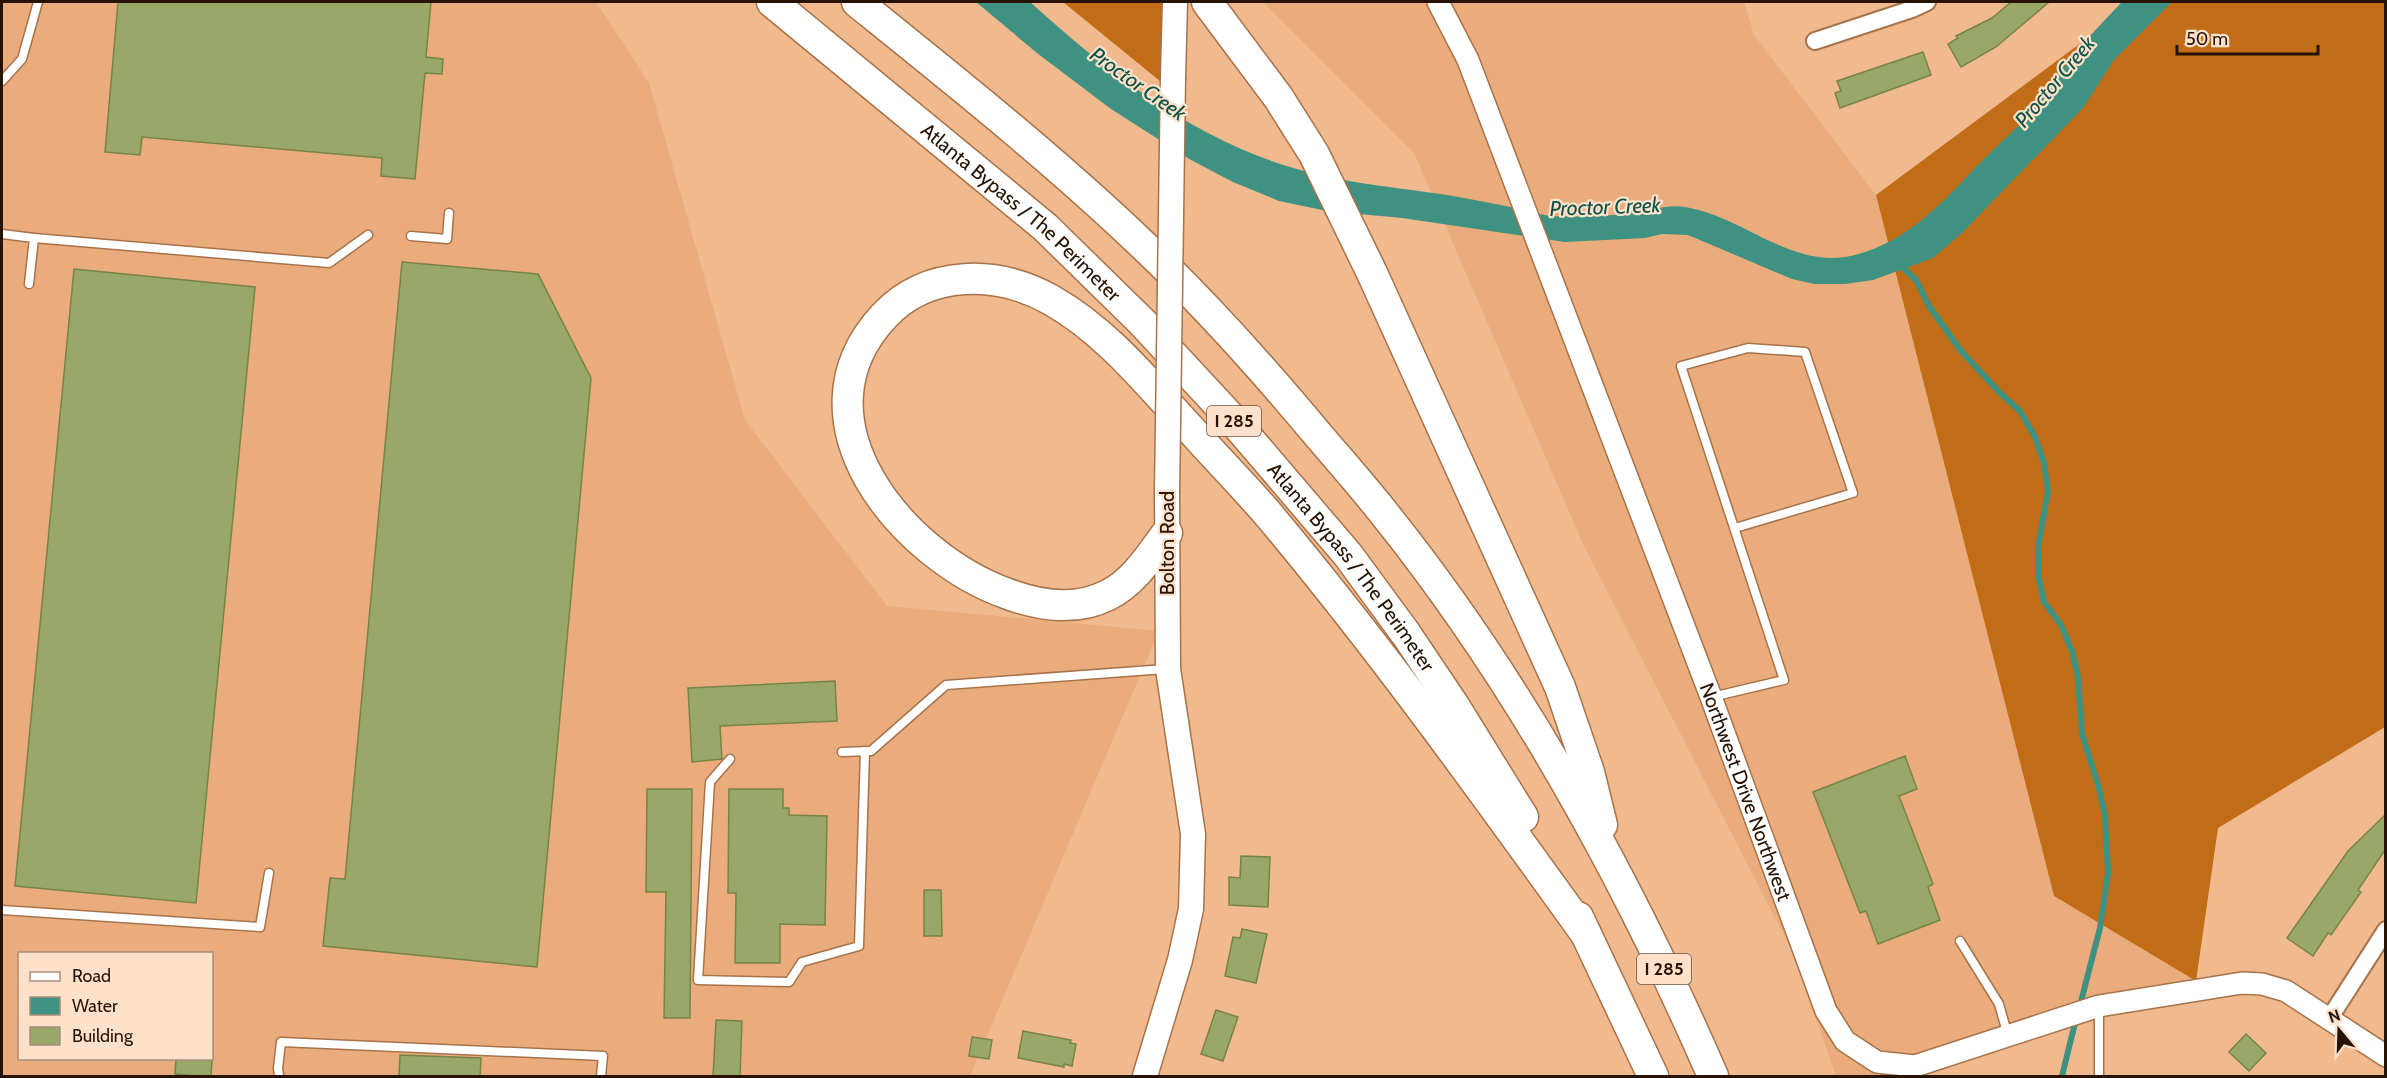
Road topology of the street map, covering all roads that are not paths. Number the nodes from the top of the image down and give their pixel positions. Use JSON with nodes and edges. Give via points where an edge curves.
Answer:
{"nodes":[{"id":1,"x":38,"y":2,"type":"edge"},
{"id":2,"x":772,"y":2,"type":"edge"},
{"id":3,"x":857,"y":2,"type":"edge"},
{"id":4,"x":1175,"y":2,"type":"edge"},
{"id":5,"x":1207,"y":2,"type":"edge"},
{"id":6,"x":1438,"y":2,"type":"edge"},
{"id":7,"x":1927,"y":2,"type":"edge"},
{"id":8,"x":1815,"y":41,"type":"dead end"},
{"id":9,"x":2,"y":81,"type":"edge"},
{"id":10,"x":449,"y":213,"type":"dead end"},
{"id":11,"x":2,"y":234,"type":"edge"},
{"id":12,"x":368,"y":235,"type":"dead end"},
{"id":13,"x":411,"y":236,"type":"dead end"},
{"id":14,"x":34,"y":238,"type":"junction"},
{"id":15,"x":29,"y":284,"type":"dead end"},
{"id":16,"x":1735,"y":528,"type":"junction"},
{"id":17,"x":1167,"y":533,"type":"junction"},
{"id":18,"x":1168,"y":669,"type":"junction"},
{"id":19,"x":1712,"y":697,"type":"junction"},
{"id":20,"x":865,"y":751,"type":"junction"},
{"id":21,"x":842,"y":752,"type":"dead end"},
{"id":22,"x":730,"y":759,"type":"dead end"},
{"id":23,"x":1611,"y":862,"type":"junction"},
{"id":24,"x":269,"y":873,"type":"dead end"},
{"id":25,"x":2,"y":910,"type":"edge"},
{"id":26,"x":2385,"y":930,"type":"edge"},
{"id":27,"x":1586,"y":934,"type":"junction"},
{"id":28,"x":1960,"y":941,"type":"dead end"},
{"id":29,"x":2099,"y":1006,"type":"junction"},
{"id":30,"x":2329,"y":1019,"type":"junction"},
{"id":31,"x":2009,"y":1037,"type":"junction"},
{"id":32,"x":2385,"y":1056,"type":"edge"},
{"id":33,"x":279,"y":1077,"type":"edge"},
{"id":34,"x":602,"y":1077,"type":"edge"},
{"id":35,"x":1145,"y":1077,"type":"edge"},
{"id":36,"x":1653,"y":1077,"type":"edge"},
{"id":37,"x":1713,"y":1077,"type":"edge"},
{"id":38,"x":2099,"y":1077,"type":"edge"}],
"edges":[{"from":1,"to":9,"type":"lane","via":[[22,58]]},
{"from":2,"to":27,"type":"highway","name":"Atlanta Bypass / The Perimeter","number":"I 285","via":[[1045,227],[1142,322],[1291,486],[1348,555],[1453,704],[1553,870]]},
{"from":3,"to":23,"type":"highway","number":"I 285","via":[[1049,159],[1209,312],[1267,374],[1388,518],[1443,593],[1533,728]]},
{"from":4,"to":17,"type":"main road","name":"Bolton Road","bridge":true},
{"from":5,"to":23,"type":"highway","via":[[1278,97],[1314,154],[1372,273],[1560,687],[1589,772]]},
{"from":6,"to":19,"type":"street","name":"Northwest Drive Northwest","via":[[1468,60]]},
{"from":7,"to":8,"type":"street"},
{"from":10,"to":13,"type":"lane","via":[[447,239]]},
{"from":11,"to":14,"type":"lane"},
{"from":12,"to":14,"type":"lane","via":[[328,263]]},
{"from":14,"to":15,"type":"lane"},
{"from":16,"to":16,"type":"lane","via":[[1681,366],[1748,348],[1805,352],[1853,494]]},
{"from":16,"to":19,"type":"lane","via":[[1784,680]]},
{"from":17,"to":18,"type":"main road","name":"Bolton Road"},
{"from":17,"to":27,"type":"highway","via":[[1141,567],[1117,589],[1096,600],[1071,605],[1030,602],[1006,594],[945,562],[891,513],[874,488],[850,431],[851,378],[871,331],[908,296],[956,278],[991,279],[1023,286],[1084,322],[1122,355],[1272,518],[1398,678]]},
{"from":18,"to":20,"type":"lane","via":[[946,685],[871,751]]},
{"from":18,"to":35,"type":"main road","name":"Bolton Road","via":[[1193,834],[1191,909]]},
{"from":19,"to":31,"type":"street","name":"Northwest Drive Northwest","via":[[1826,1011],[1845,1041],[1877,1062],[1915,1066]]},
{"from":20,"to":21,"type":"lane"},
{"from":20,"to":22,"type":"lane","via":[[859,946],[802,962],[789,982],[698,980],[710,782]]},
{"from":23,"to":37,"type":"highway","number":"I 285"},
{"from":24,"to":25,"type":"lane","via":[[260,927]]},
{"from":26,"to":30,"type":"street"},
{"from":27,"to":36,"type":"highway","name":"Atlanta Bypass / The Perimeter","number":"I 285"},
{"from":28,"to":31,"type":"lane","via":[[1999,1004]]},
{"from":29,"to":30,"type":"street","name":"Northwest Drive Northwest","via":[[2252,983],[2286,991]]},
{"from":29,"to":31,"type":"street","name":"Northwest Drive Northwest"},
{"from":29,"to":38,"type":"lane"},
{"from":30,"to":32,"type":"street","name":"Northwest Drive Northwest"},
{"from":33,"to":34,"type":"lane","via":[[281,1042],[603,1056]]}]}
